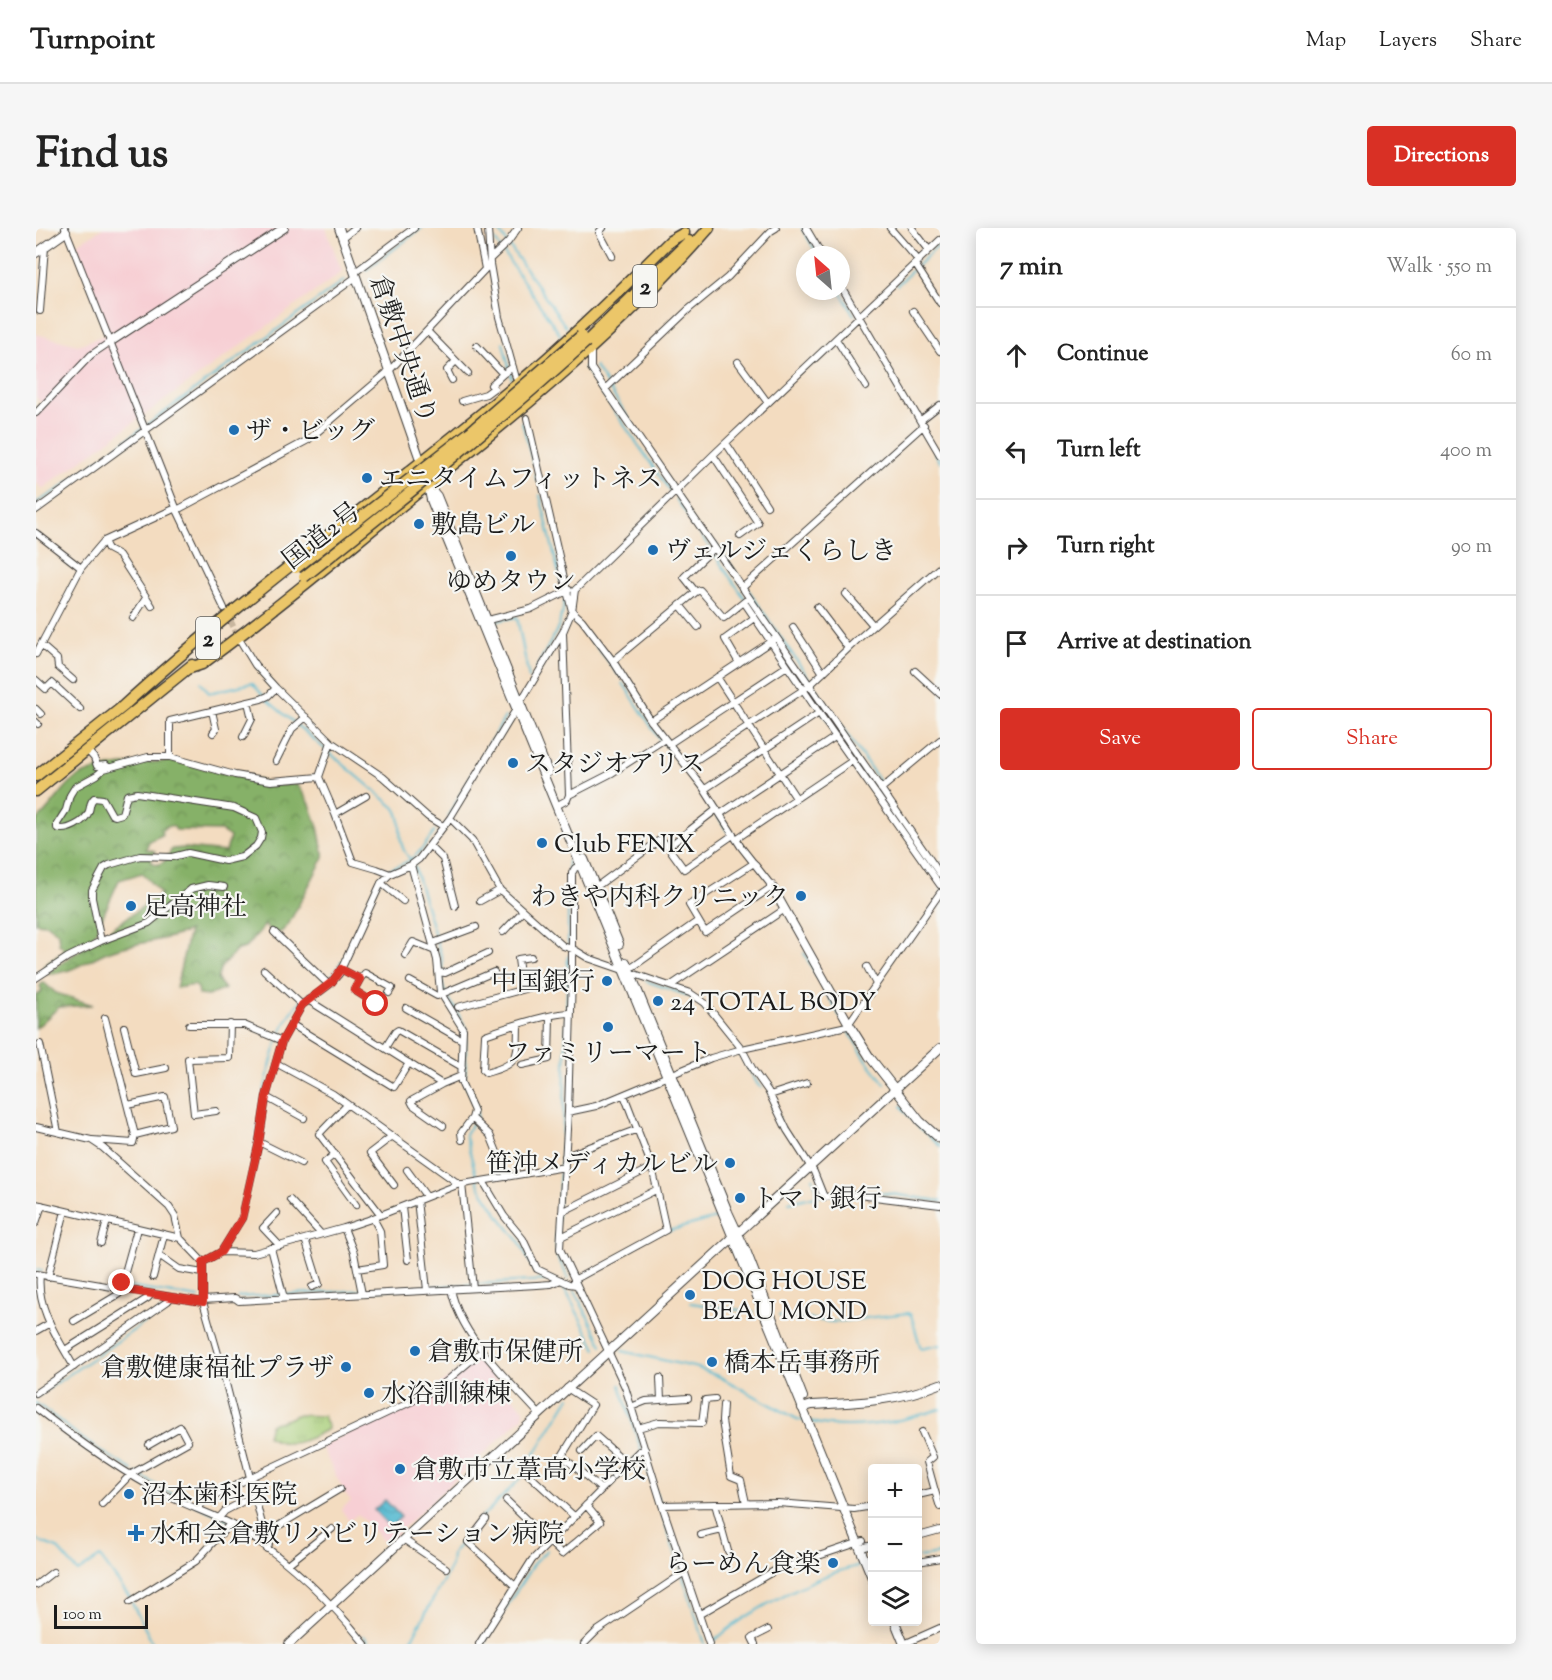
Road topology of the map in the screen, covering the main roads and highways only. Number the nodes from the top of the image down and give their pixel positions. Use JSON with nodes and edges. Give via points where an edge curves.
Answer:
{"nodes":[{"id":1,"x":701,"y":228,"type":"edge"},
{"id":2,"x":709,"y":228,"type":"edge"},
{"id":3,"x":687,"y":231,"type":"edge"},
{"id":4,"x":586,"y":342,"type":"junction"},
{"id":5,"x":300,"y":573,"type":"junction"},
{"id":6,"x":187,"y":669,"type":"junction"},
{"id":7,"x":121,"y":708,"type":"junction"},
{"id":8,"x":36,"y":776,"type":"edge"},
{"id":9,"x":36,"y":791,"type":"edge"}],
"edges":[{"from":1,"to":4,"type":"highway","name":"国道2号","number":"2"},
{"from":2,"to":4,"type":"highway","via":[[648,295]]},
{"from":3,"to":4,"type":"highway","name":"国道2号","number":"2"},
{"from":3,"to":7,"type":"highway","via":[[670,241],[538,366],[197,640]]},
{"from":4,"to":5,"type":"highway","name":"国道2号","number":"2","bridge":true},
{"from":4,"to":6,"type":"highway","via":[[561,376],[223,649]]},
{"from":5,"to":6,"type":"highway","name":"国道2号","number":"2"},
{"from":5,"to":7,"type":"highway","name":"国道2号","number":"2"},
{"from":6,"to":9,"type":"highway","name":"国道2号","number":"2"},
{"from":7,"to":8,"type":"highway","name":"国道2号","number":"2"}]}
